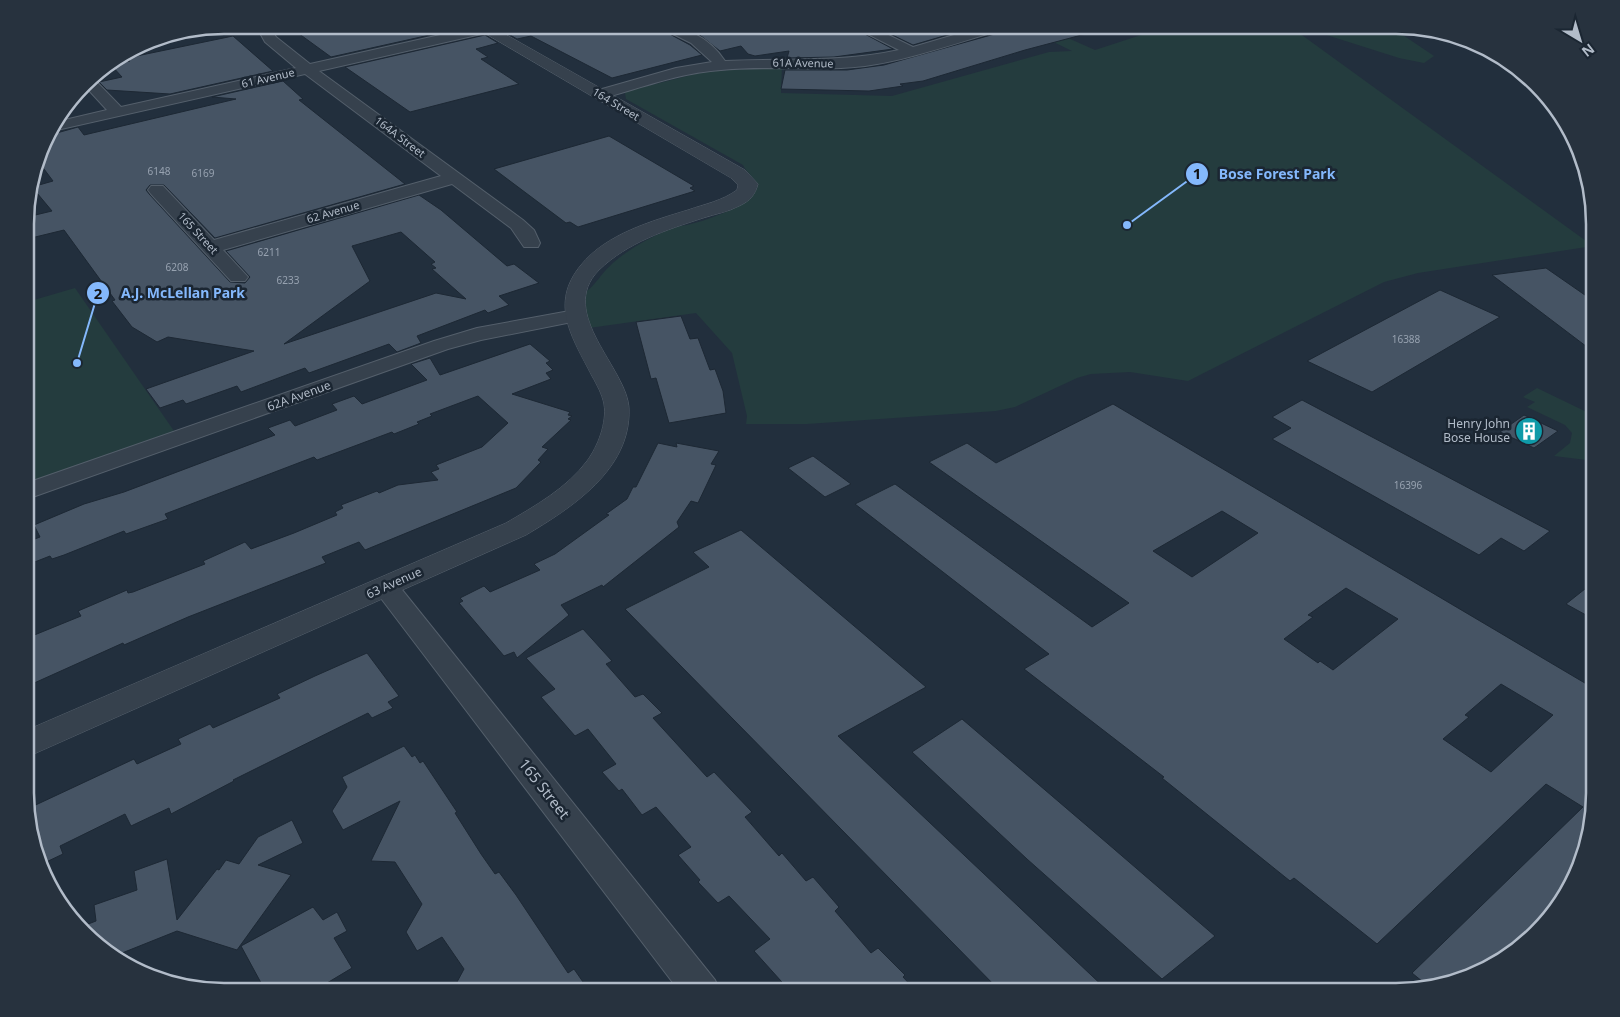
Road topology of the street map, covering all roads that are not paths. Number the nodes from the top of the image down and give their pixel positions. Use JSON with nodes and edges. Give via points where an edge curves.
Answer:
{"nodes":[{"id":1,"x":267,"y":34,"type":"edge"},
{"id":2,"x":452,"y":34,"type":"edge"},
{"id":3,"x":493,"y":34,"type":"edge"},
{"id":4,"x":683,"y":34,"type":"edge"},
{"id":5,"x":875,"y":34,"type":"edge"},
{"id":6,"x":972,"y":34,"type":"edge"},
{"id":7,"x":911,"y":51,"type":"junction"},
{"id":8,"x":721,"y":65,"type":"junction"},
{"id":9,"x":308,"y":69,"type":"junction"},
{"id":10,"x":93,"y":85,"type":"edge"},
{"id":11,"x":600,"y":94,"type":"junction"},
{"id":12,"x":118,"y":113,"type":"junction"},
{"id":13,"x":61,"y":126,"type":"edge"},
{"id":14,"x":454,"y":178,"type":"junction"},
{"id":15,"x":157,"y":190,"type":"dead end"},
{"id":16,"x":531,"y":243,"type":"dead end"},
{"id":17,"x":212,"y":247,"type":"junction"},
{"id":18,"x":238,"y":277,"type":"dead end"},
{"id":19,"x":576,"y":316,"type":"junction"},
{"id":20,"x":34,"y":489,"type":"edge"},
{"id":21,"x":386,"y":587,"type":"junction"},
{"id":22,"x":34,"y":741,"type":"edge"},
{"id":23,"x":695,"y":983,"type":"edge"}],
"edges":[{"from":1,"to":9,"type":"street","name":"164A Street","via":[[270,40]]},
{"from":2,"to":9,"type":"street","name":"61 Avenue"},
{"from":3,"to":11,"type":"street","name":"164 Street"},
{"from":4,"to":8,"type":"street","via":[[710,48]]},
{"from":5,"to":7,"type":"street"},
{"from":6,"to":7,"type":"street","name":"61A Avenue"},
{"from":7,"to":8,"type":"street","name":"61A Avenue","via":[[840,64]]},
{"from":8,"to":11,"type":"street","name":"61A Avenue"},
{"from":9,"to":12,"type":"street","name":"61 Avenue"},
{"from":9,"to":14,"type":"street","name":"164A Street"},
{"from":10,"to":12,"type":"street"},
{"from":11,"to":19,"type":"street","name":"164 Street","via":[[738,174],[748,184],[741,197],[733,202],[636,236],[606,254],[588,271],[578,288],[573,305]]},
{"from":12,"to":13,"type":"street","name":"61 Avenue"},
{"from":14,"to":16,"type":"street","name":"164A Street","via":[[516,224]]},
{"from":14,"to":17,"type":"street","name":"62 Avenue"},
{"from":15,"to":17,"type":"street","name":"165 Street"},
{"from":17,"to":18,"type":"street","name":"165 Street"},
{"from":19,"to":20,"type":"street","name":"62A Avenue","via":[[477,334],[441,345]]},
{"from":19,"to":21,"type":"street","name":"63 Avenue","via":[[614,394],[616,428],[606,454],[582,485],[551,509],[516,529]]},
{"from":21,"to":22,"type":"street","name":"63 Avenue"},
{"from":21,"to":23,"type":"street","name":"165 Street"}]}
